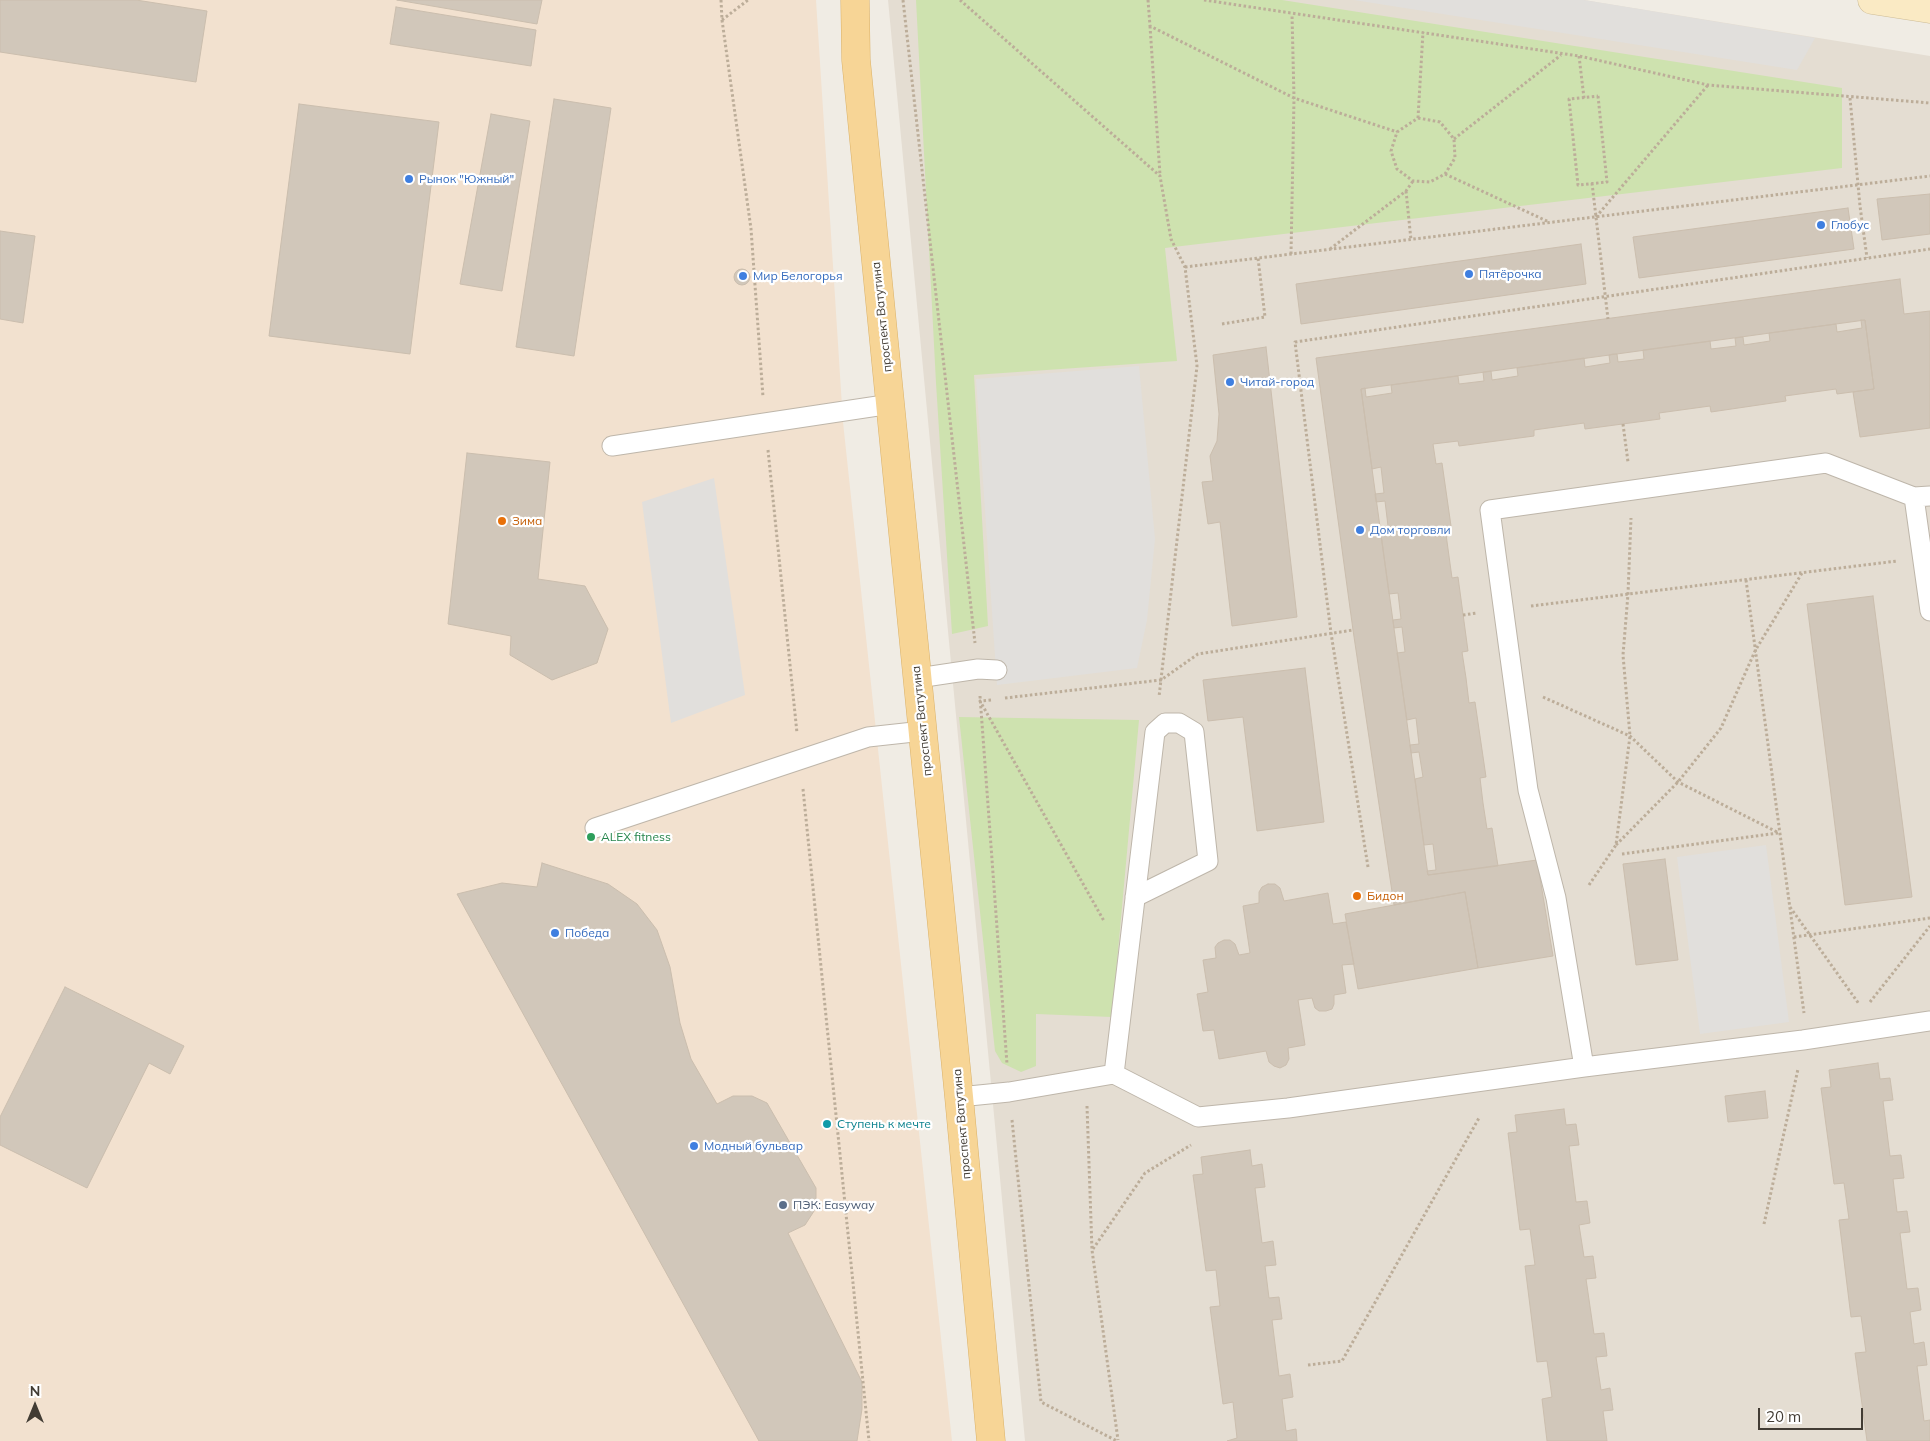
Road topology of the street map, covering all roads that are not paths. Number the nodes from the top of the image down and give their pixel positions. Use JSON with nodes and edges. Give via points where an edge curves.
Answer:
{"nodes":[{"id":1,"x":855,"y":0,"type":"edge"},
{"id":2,"x":1872,"y":0,"type":"edge"},
{"id":3,"x":1930,"y":9,"type":"edge"},
{"id":4,"x":891,"y":404,"type":"junction"},
{"id":5,"x":612,"y":446,"type":"dead end"},
{"id":6,"x":1922,"y":497,"type":"edge"},
{"id":7,"x":1930,"y":611,"type":"edge"},
{"id":8,"x":987,"y":670,"type":"road end"},
{"id":9,"x":918,"y":678,"type":"junction"},
{"id":10,"x":923,"y":731,"type":"junction"},
{"id":11,"x":595,"y":828,"type":"dead end"},
{"id":12,"x":1135,"y":897,"type":"junction"},
{"id":13,"x":1930,"y":1022,"type":"edge"},
{"id":14,"x":1584,"y":1067,"type":"junction"},
{"id":15,"x":1114,"y":1074,"type":"junction"},
{"id":16,"x":959,"y":1097,"type":"junction"},
{"id":17,"x":992,"y":1441,"type":"edge"}],
"edges":[{"from":1,"to":4,"type":"main road","name":"проспект Ватутина","via":[[856,60]]},
{"from":2,"to":3,"type":"main road"},
{"from":4,"to":5,"type":"lane"},
{"from":4,"to":9,"type":"main road","name":"проспект Ватутина"},
{"from":6,"to":7,"type":"lane"},
{"from":6,"to":14,"type":"lane","via":[[1826,463],[1490,510],[1528,790],[1556,898]]},
{"from":8,"to":9,"type":"lane"},
{"from":9,"to":10,"type":"main road","name":"проспект Ватутина"},
{"from":10,"to":11,"type":"lane","via":[[868,737]]},
{"from":10,"to":16,"type":"main road","name":"проспект Ватутина"},
{"from":12,"to":12,"type":"lane","via":[[1154,732],[1165,723],[1179,722],[1194,732],[1208,861]]},
{"from":12,"to":15,"type":"lane"},
{"from":13,"to":14,"type":"lane"},
{"from":14,"to":15,"type":"lane","via":[[1198,1117]]},
{"from":15,"to":16,"type":"lane"},
{"from":16,"to":17,"type":"main road","name":"проспект Ватутина"}]}
